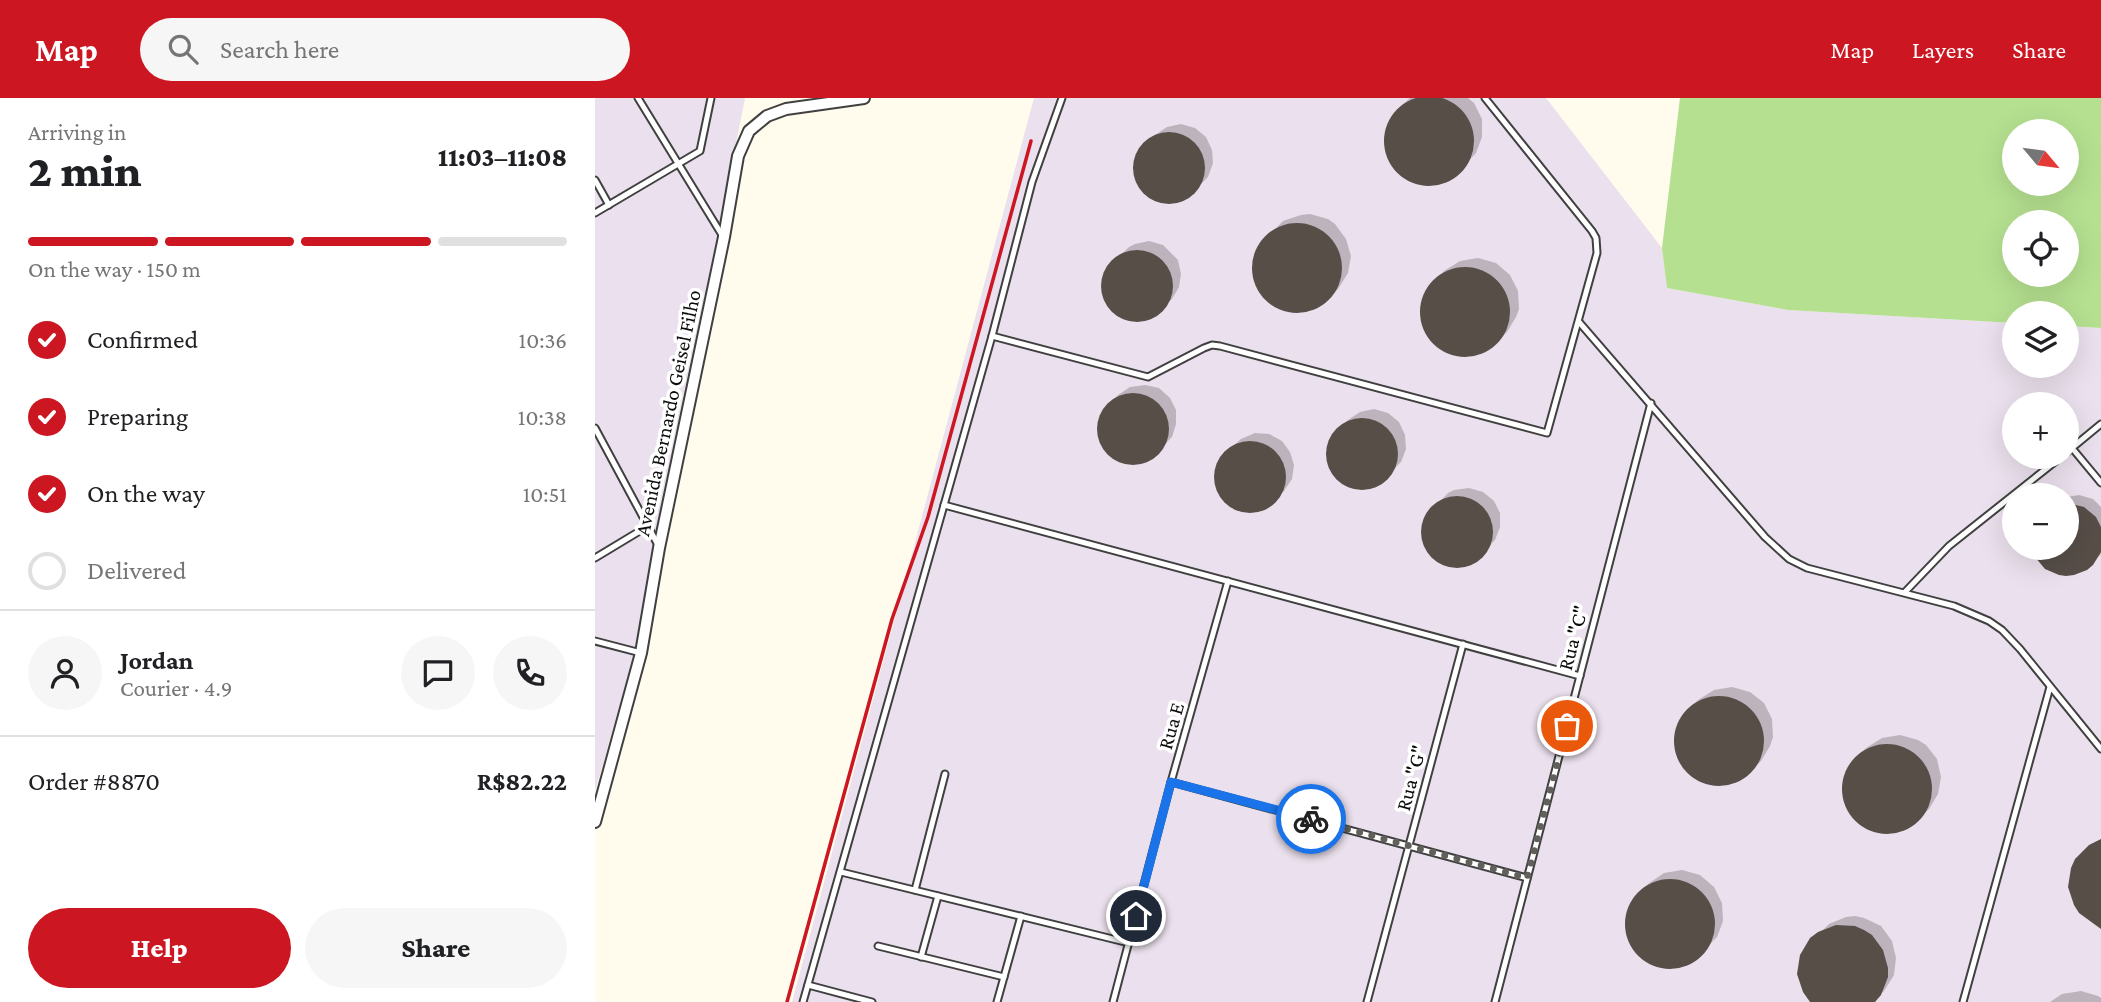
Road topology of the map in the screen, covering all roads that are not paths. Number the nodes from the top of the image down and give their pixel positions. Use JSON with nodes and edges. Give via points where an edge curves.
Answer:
{"nodes":[{"id":1,"x":639,"y":98,"type":"edge"},
{"id":2,"x":711,"y":98,"type":"edge"},
{"id":3,"x":864,"y":98,"type":"edge"},
{"id":4,"x":1062,"y":98,"type":"edge"},
{"id":5,"x":1485,"y":98,"type":"edge"},
{"id":6,"x":679,"y":164,"type":"junction"},
{"id":7,"x":595,"y":180,"type":"edge"},
{"id":8,"x":609,"y":205,"type":"junction"},
{"id":9,"x":595,"y":213,"type":"edge"},
{"id":10,"x":724,"y":237,"type":"junction"},
{"id":11,"x":1579,"y":322,"type":"junction"},
{"id":12,"x":992,"y":336,"type":"junction"},
{"id":13,"x":1651,"y":403,"type":"junction"},
{"id":14,"x":2101,"y":424,"type":"edge"},
{"id":15,"x":595,"y":428,"type":"edge"},
{"id":16,"x":2079,"y":442,"type":"edge"},
{"id":17,"x":2079,"y":460,"type":"edge"},
{"id":18,"x":2046,"y":469,"type":"edge"},
{"id":19,"x":2101,"y":483,"type":"edge"},
{"id":20,"x":944,"y":505,"type":"junction"},
{"id":21,"x":648,"y":526,"type":"junction"},
{"id":22,"x":659,"y":548,"type":"junction"},
{"id":23,"x":595,"y":558,"type":"edge"},
{"id":24,"x":1227,"y":581,"type":"junction"},
{"id":25,"x":1904,"y":592,"type":"junction"},
{"id":26,"x":595,"y":641,"type":"edge"},
{"id":27,"x":1463,"y":644,"type":"junction"},
{"id":28,"x":641,"y":653,"type":"junction"},
{"id":29,"x":1580,"y":676,"type":"junction"},
{"id":30,"x":2050,"y":687,"type":"junction"},
{"id":31,"x":2101,"y":749,"type":"edge"},
{"id":32,"x":945,"y":774,"type":"dead end"},
{"id":33,"x":1171,"y":782,"type":"junction"},
{"id":34,"x":595,"y":822,"type":"edge"},
{"id":35,"x":1409,"y":846,"type":"junction"},
{"id":36,"x":841,"y":872,"type":"junction"},
{"id":37,"x":1527,"y":878,"type":"junction"},
{"id":38,"x":915,"y":890,"type":"junction"},
{"id":39,"x":938,"y":896,"type":"junction"},
{"id":40,"x":1021,"y":916,"type":"junction"},
{"id":41,"x":1129,"y":943,"type":"junction"},
{"id":42,"x":878,"y":946,"type":"dead end"},
{"id":43,"x":921,"y":957,"type":"junction"},
{"id":44,"x":1004,"y":977,"type":"junction"},
{"id":45,"x":808,"y":985,"type":"junction"},
{"id":46,"x":803,"y":1002,"type":"edge"},
{"id":47,"x":872,"y":1002,"type":"edge"},
{"id":48,"x":996,"y":1002,"type":"edge"},
{"id":49,"x":1113,"y":1002,"type":"edge"},
{"id":50,"x":1367,"y":1002,"type":"edge"},
{"id":51,"x":1495,"y":1002,"type":"edge"},
{"id":52,"x":1963,"y":1002,"type":"edge"}],
"edges":[{"from":1,"to":6,"type":"lane"},
{"from":2,"to":6,"type":"lane","via":[[700,151]]},
{"from":3,"to":10,"type":"street","name":"Avenida Bernardo Geisel Filho","via":[[786,109],[767,116],[749,131],[738,156]]},
{"from":4,"to":12,"type":"lane","via":[[1033,182]]},
{"from":5,"to":11,"type":"lane","via":[[1596,238],[1597,253]]},
{"from":6,"to":8,"type":"lane"},
{"from":6,"to":10,"type":"lane"},
{"from":7,"to":8,"type":"lane"},
{"from":8,"to":9,"type":"lane"},
{"from":10,"to":22,"type":"street","name":"Avenida Bernardo Geisel Filho"},
{"from":11,"to":12,"type":"lane","via":[[1547,433],[1220,346],[1204,348],[1148,377]]},
{"from":11,"to":13,"type":"lane"},
{"from":12,"to":20,"type":"lane"},
{"from":13,"to":25,"type":"lane","via":[[1789,559],[1807,568]]},
{"from":13,"to":29,"type":"lane","name":"Rua \"C\""},
{"from":14,"to":16,"type":"lane"},
{"from":15,"to":21,"type":"lane"},
{"from":17,"to":19,"type":"lane"},
{"from":18,"to":25,"type":"lane","via":[[1949,546]]},
{"from":20,"to":24,"type":"lane"},
{"from":20,"to":36,"type":"lane"},
{"from":21,"to":22,"type":"lane"},
{"from":21,"to":23,"type":"lane"},
{"from":22,"to":28,"type":"street","name":"Avenida Bernardo Geisel Filho"},
{"from":24,"to":27,"type":"lane"},
{"from":24,"to":33,"type":"lane","name":"Rua E"},
{"from":25,"to":30,"type":"lane","via":[[1989,621],[2020,649]]},
{"from":26,"to":28,"type":"lane"},
{"from":27,"to":29,"type":"lane"},
{"from":27,"to":35,"type":"lane","name":"Rua \"G\""},
{"from":28,"to":34,"type":"street","name":"Avenida Bernardo Geisel Filho"},
{"from":29,"to":37,"type":"lane","name":"Rua \"C\""},
{"from":30,"to":31,"type":"lane"},
{"from":30,"to":52,"type":"lane"},
{"from":32,"to":38,"type":"lane"},
{"from":33,"to":35,"type":"lane"},
{"from":33,"to":41,"type":"lane","name":"Rua E"},
{"from":35,"to":37,"type":"lane"},
{"from":35,"to":50,"type":"lane","name":"Rua \"G\""},
{"from":36,"to":38,"type":"lane"},
{"from":36,"to":45,"type":"lane"},
{"from":37,"to":51,"type":"lane","name":"Rua \"C\""},
{"from":38,"to":39,"type":"lane"},
{"from":39,"to":40,"type":"lane"},
{"from":39,"to":43,"type":"lane"},
{"from":40,"to":41,"type":"lane"},
{"from":40,"to":44,"type":"lane"},
{"from":41,"to":49,"type":"lane","name":"Rua E"},
{"from":42,"to":43,"type":"lane"},
{"from":43,"to":44,"type":"lane"},
{"from":44,"to":48,"type":"lane"},
{"from":45,"to":46,"type":"lane"},
{"from":45,"to":47,"type":"lane"}]}
